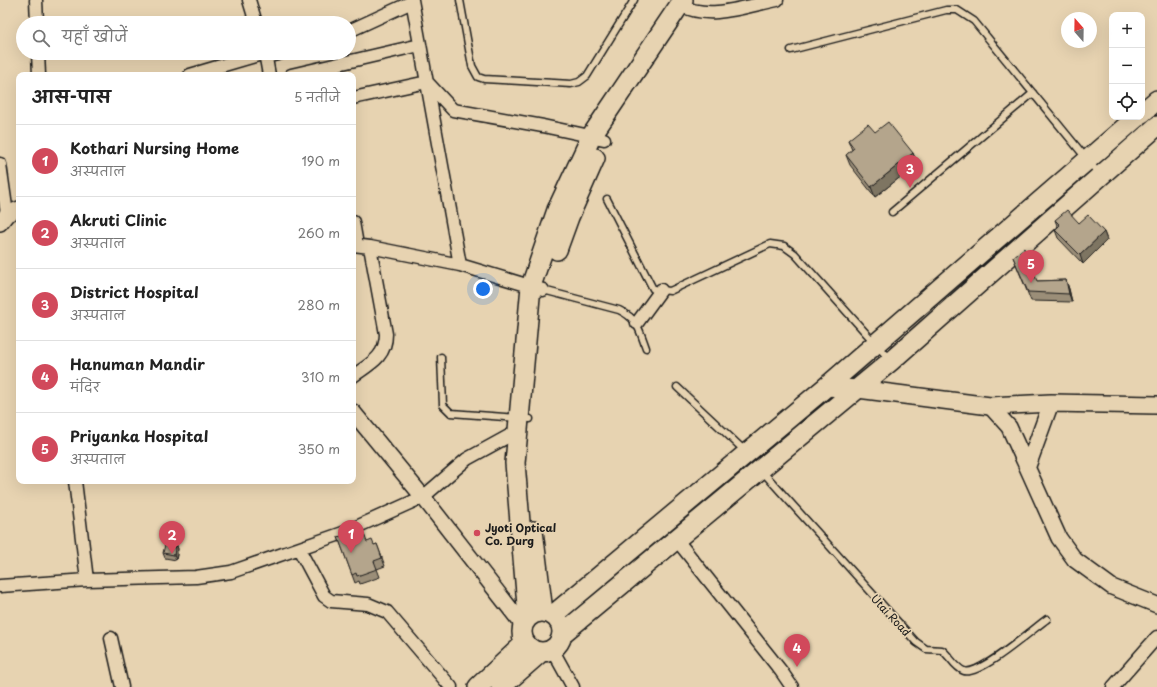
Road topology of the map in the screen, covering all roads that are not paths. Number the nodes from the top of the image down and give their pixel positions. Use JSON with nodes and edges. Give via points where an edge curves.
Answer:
{"nodes":[{"id":1,"x":36,"y":0,"type":"edge"},
{"id":2,"x":249,"y":0,"type":"edge"},
{"id":3,"x":460,"y":0,"type":"edge"},
{"id":4,"x":634,"y":0,"type":"edge"},
{"id":5,"x":777,"y":0,"type":"edge"},
{"id":6,"x":412,"y":1,"type":"edge"},
{"id":7,"x":684,"y":3,"type":"edge"},
{"id":8,"x":37,"y":16,"type":"edge"},
{"id":9,"x":254,"y":16,"type":"edge"},
{"id":10,"x":356,"y":28,"type":"edge"},
{"id":11,"x":420,"y":45,"type":"junction"},
{"id":12,"x":791,"y":50,"type":"dead end"},
{"id":13,"x":39,"y":60,"type":"edge"},
{"id":14,"x":244,"y":60,"type":"edge"},
{"id":15,"x":266,"y":60,"type":"edge"},
{"id":16,"x":356,"y":60,"type":"edge"},
{"id":17,"x":356,"y":60,"type":"edge"},
{"id":18,"x":40,"y":72,"type":"edge"},
{"id":19,"x":201,"y":72,"type":"edge"},
{"id":20,"x":268,"y":72,"type":"edge"},
{"id":21,"x":304,"y":72,"type":"edge"},
{"id":22,"x":427,"y":82,"type":"junction"},
{"id":23,"x":1033,"y":94,"type":"junction"},
{"id":24,"x":356,"y":97,"type":"edge"},
{"id":25,"x":1157,"y":100,"type":"edge"},
{"id":26,"x":1145,"y":110,"type":"edge"},
{"id":27,"x":1134,"y":120,"type":"edge"},
{"id":28,"x":1157,"y":126,"type":"edge"},
{"id":29,"x":598,"y":137,"type":"junction"},
{"id":30,"x":1087,"y":160,"type":"junction"},
{"id":31,"x":0,"y":164,"type":"edge"},
{"id":32,"x":1101,"y":177,"type":"junction"},
{"id":33,"x":607,"y":199,"type":"dead end"},
{"id":34,"x":892,"y":212,"type":"dead end"},
{"id":35,"x":9,"y":215,"type":"edge"},
{"id":36,"x":356,"y":245,"type":"edge"},
{"id":37,"x":370,"y":247,"type":"junction"},
{"id":38,"x":460,"y":265,"type":"junction"},
{"id":39,"x":537,"y":288,"type":"junction"},
{"id":40,"x":661,"y":290,"type":"junction"},
{"id":41,"x":637,"y":323,"type":"junction"},
{"id":42,"x":876,"y":343,"type":"junction"},
{"id":43,"x":646,"y":348,"type":"dead end"},
{"id":44,"x":441,"y":357,"type":"dead end"},
{"id":45,"x":891,"y":361,"type":"junction"},
{"id":46,"x":356,"y":374,"type":"edge"},
{"id":47,"x":677,"y":387,"type":"dead end"},
{"id":48,"x":826,"y":387,"type":"junction"},
{"id":49,"x":858,"y":389,"type":"junction"},
{"id":50,"x":1051,"y":403,"type":"junction"},
{"id":51,"x":1157,"y":405,"type":"edge"},
{"id":52,"x":990,"y":406,"type":"junction"},
{"id":53,"x":356,"y":416,"type":"edge"},
{"id":54,"x":523,"y":423,"type":"junction"},
{"id":55,"x":747,"y":453,"type":"junction"},
{"id":56,"x":1028,"y":466,"type":"junction"},
{"id":57,"x":761,"y":470,"type":"junction"},
{"id":58,"x":75,"y":484,"type":"edge"},
{"id":59,"x":423,"y":497,"type":"junction"},
{"id":60,"x":676,"y":539,"type":"junction"},
{"id":61,"x":299,"y":550,"type":"junction"},
{"id":62,"x":87,"y":580,"type":"junction"},
{"id":63,"x":0,"y":586,"type":"edge"},
{"id":64,"x":1157,"y":605,"type":"edge"},
{"id":65,"x":1047,"y":619,"type":"dead end"},
{"id":66,"x":541,"y":631,"type":"junction"},
{"id":67,"x":1157,"y":637,"type":"edge"},
{"id":68,"x":110,"y":638,"type":"dead end"},
{"id":69,"x":122,"y":687,"type":"edge"},
{"id":70,"x":451,"y":687,"type":"edge"},
{"id":71,"x":478,"y":687,"type":"edge"},
{"id":72,"x":501,"y":687,"type":"edge"},
{"id":73,"x":573,"y":687,"type":"edge"},
{"id":74,"x":792,"y":687,"type":"edge"},
{"id":75,"x":1113,"y":687,"type":"edge"}],
"edges":[{"from":1,"to":8,"type":"street"},
{"from":2,"to":9,"type":"street"},
{"from":3,"to":4,"type":"lane","via":[[472,66],[478,77],[571,84],[588,76]]},
{"from":5,"to":7,"type":"street","via":[[712,13]]},
{"from":6,"to":10,"type":"street"},
{"from":6,"to":11,"type":"street"},
{"from":7,"to":29,"type":"main road"},
{"from":11,"to":16,"type":"street"},
{"from":11,"to":22,"type":"street"},
{"from":12,"to":23,"type":"lane","via":[[946,10],[957,10],[974,21]]},
{"from":13,"to":18,"type":"street"},
{"from":14,"to":19,"type":"street"},
{"from":15,"to":20,"type":"street"},
{"from":17,"to":21,"type":"street"},
{"from":22,"to":24,"type":"street"},
{"from":22,"to":29,"type":"street","via":[[453,110]]},
{"from":22,"to":38,"type":"street"},
{"from":23,"to":30,"type":"lane"},
{"from":23,"to":34,"type":"lane"},
{"from":25,"to":26,"type":"main road"},
{"from":27,"to":30,"type":"main road"},
{"from":28,"to":32,"type":"main road"},
{"from":29,"to":39,"type":"main road","via":[[557,210]]},
{"from":30,"to":32,"type":"lane"},
{"from":30,"to":42,"type":"main road"},
{"from":31,"to":35,"type":"street"},
{"from":32,"to":45,"type":"main road"},
{"from":33,"to":40,"type":"lane","via":[[649,283],[653,289]]},
{"from":36,"to":37,"type":"street"},
{"from":37,"to":38,"type":"street"},
{"from":37,"to":46,"type":"street","via":[[386,344],[376,361]]},
{"from":38,"to":39,"type":"street"},
{"from":39,"to":41,"type":"lane","via":[[619,310],[630,315]]},
{"from":39,"to":54,"type":"main road"},
{"from":40,"to":41,"type":"street"},
{"from":40,"to":42,"type":"lane","via":[[670,291],[770,244],[784,246],[795,254]]},
{"from":41,"to":43,"type":"lane"},
{"from":42,"to":45,"type":"lane"},
{"from":42,"to":48,"type":"main road"},
{"from":44,"to":54,"type":"lane","via":[[443,405],[446,410],[451,413]]},
{"from":45,"to":49,"type":"main road"},
{"from":47,"to":55,"type":"lane"},
{"from":48,"to":49,"type":"main road"},
{"from":48,"to":55,"type":"main road"},
{"from":49,"to":52,"type":"main road"},
{"from":49,"to":57,"type":"main road"},
{"from":50,"to":51,"type":"main road"},
{"from":50,"to":52,"type":"main road"},
{"from":50,"to":56,"type":"street"},
{"from":52,"to":56,"type":"street","via":[[1008,426]]},
{"from":53,"to":59,"type":"street"},
{"from":54,"to":59,"type":"street","via":[[467,459]]},
{"from":54,"to":66,"type":"main road","via":[[515,463],[517,493]]},
{"from":55,"to":66,"type":"main road"},
{"from":56,"to":64,"type":"street","via":[[1059,538],[1075,560],[1112,587]]},
{"from":57,"to":60,"type":"main road"},
{"from":57,"to":65,"type":"lane","name":"Utai Road","via":[[916,642],[926,649],[942,650],[963,671],[970,672],[987,665]]},
{"from":58,"to":62,"type":"street"},
{"from":59,"to":61,"type":"street"},
{"from":59,"to":66,"type":"street"},
{"from":60,"to":66,"type":"main road"},
{"from":60,"to":74,"type":"street"},
{"from":61,"to":62,"type":"street","via":[[231,572],[196,577]]},
{"from":61,"to":70,"type":"street","via":[[324,596],[331,601],[368,604],[387,612]]},
{"from":62,"to":63,"type":"street"},
{"from":66,"to":71,"type":"main road"},
{"from":66,"to":72,"type":"main road"},
{"from":66,"to":73,"type":"street"},
{"from":67,"to":75,"type":"street"},
{"from":68,"to":69,"type":"street"}]}
